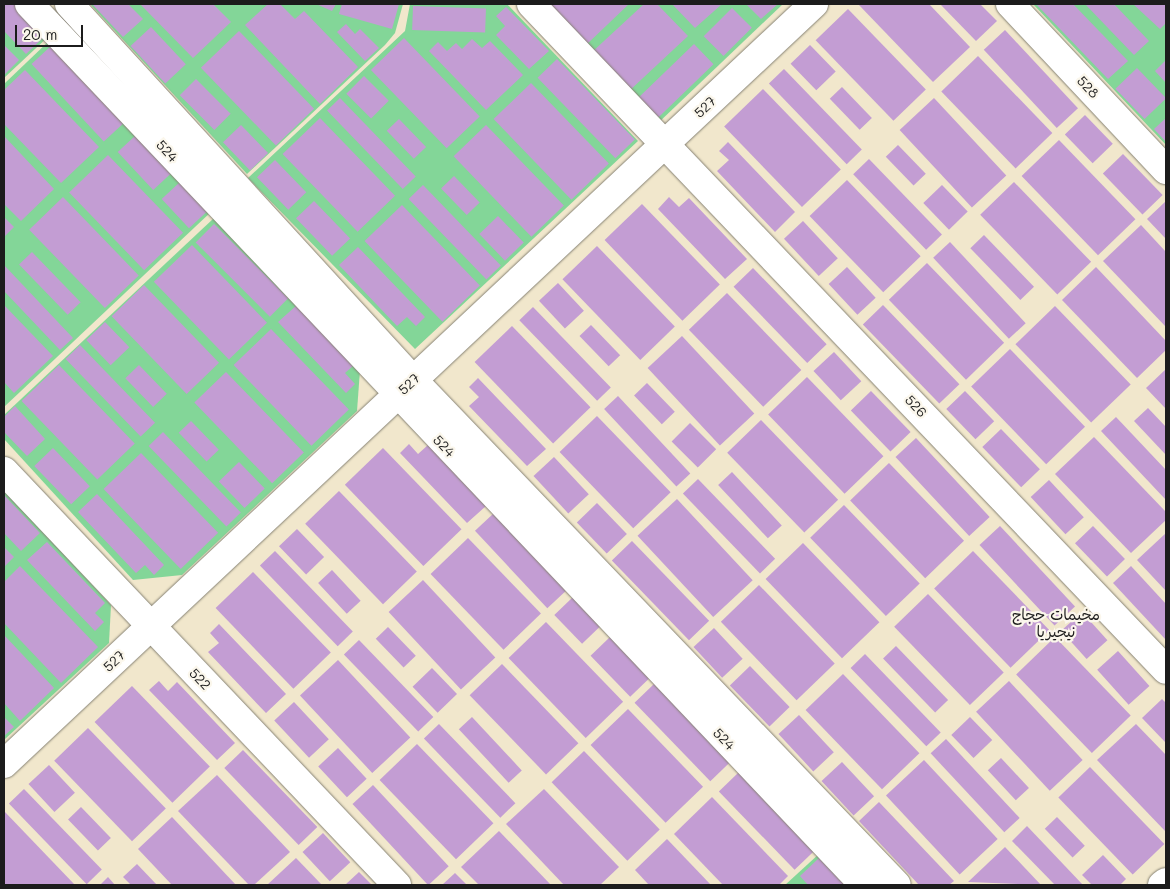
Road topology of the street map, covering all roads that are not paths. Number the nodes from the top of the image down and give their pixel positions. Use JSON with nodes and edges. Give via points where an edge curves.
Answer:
{"nodes":[{"id":1,"x":29,"y":4,"type":"edge"},
{"id":2,"x":69,"y":4,"type":"edge"},
{"id":3,"x":531,"y":4,"type":"edge"},
{"id":4,"x":814,"y":4,"type":"edge"},
{"id":5,"x":1010,"y":4,"type":"edge"},
{"id":6,"x":666,"y":143,"type":"junction"},
{"id":7,"x":1166,"y":170,"type":"edge"},
{"id":8,"x":405,"y":388,"type":"junction"},
{"id":9,"x":4,"y":471,"type":"edge"},
{"id":10,"x":150,"y":627,"type":"junction"},
{"id":11,"x":1166,"y":670,"type":"edge"},
{"id":12,"x":4,"y":764,"type":"edge"},
{"id":13,"x":1166,"y":882,"type":"edge"},
{"id":14,"x":397,"y":885,"type":"edge"},
{"id":15,"x":864,"y":885,"type":"edge"},
{"id":16,"x":897,"y":885,"type":"edge"},
{"id":17,"x":1162,"y":885,"type":"edge"}],
"edges":[{"from":1,"to":8,"type":"street","name":"524"},
{"from":2,"to":8,"type":"street","name":"524"},
{"from":3,"to":6,"type":"street","name":"526"},
{"from":4,"to":6,"type":"street","name":"527"},
{"from":5,"to":7,"type":"street","name":"528"},
{"from":6,"to":8,"type":"street","name":"527"},
{"from":6,"to":11,"type":"street","name":"526"},
{"from":8,"to":10,"type":"street","name":"527"},
{"from":8,"to":15,"type":"street","name":"524"},
{"from":8,"to":16,"type":"street","name":"524"},
{"from":9,"to":10,"type":"street","name":"522"},
{"from":10,"to":12,"type":"street","name":"527"},
{"from":10,"to":14,"type":"street","name":"522"},
{"from":13,"to":17,"type":"street"}]}
